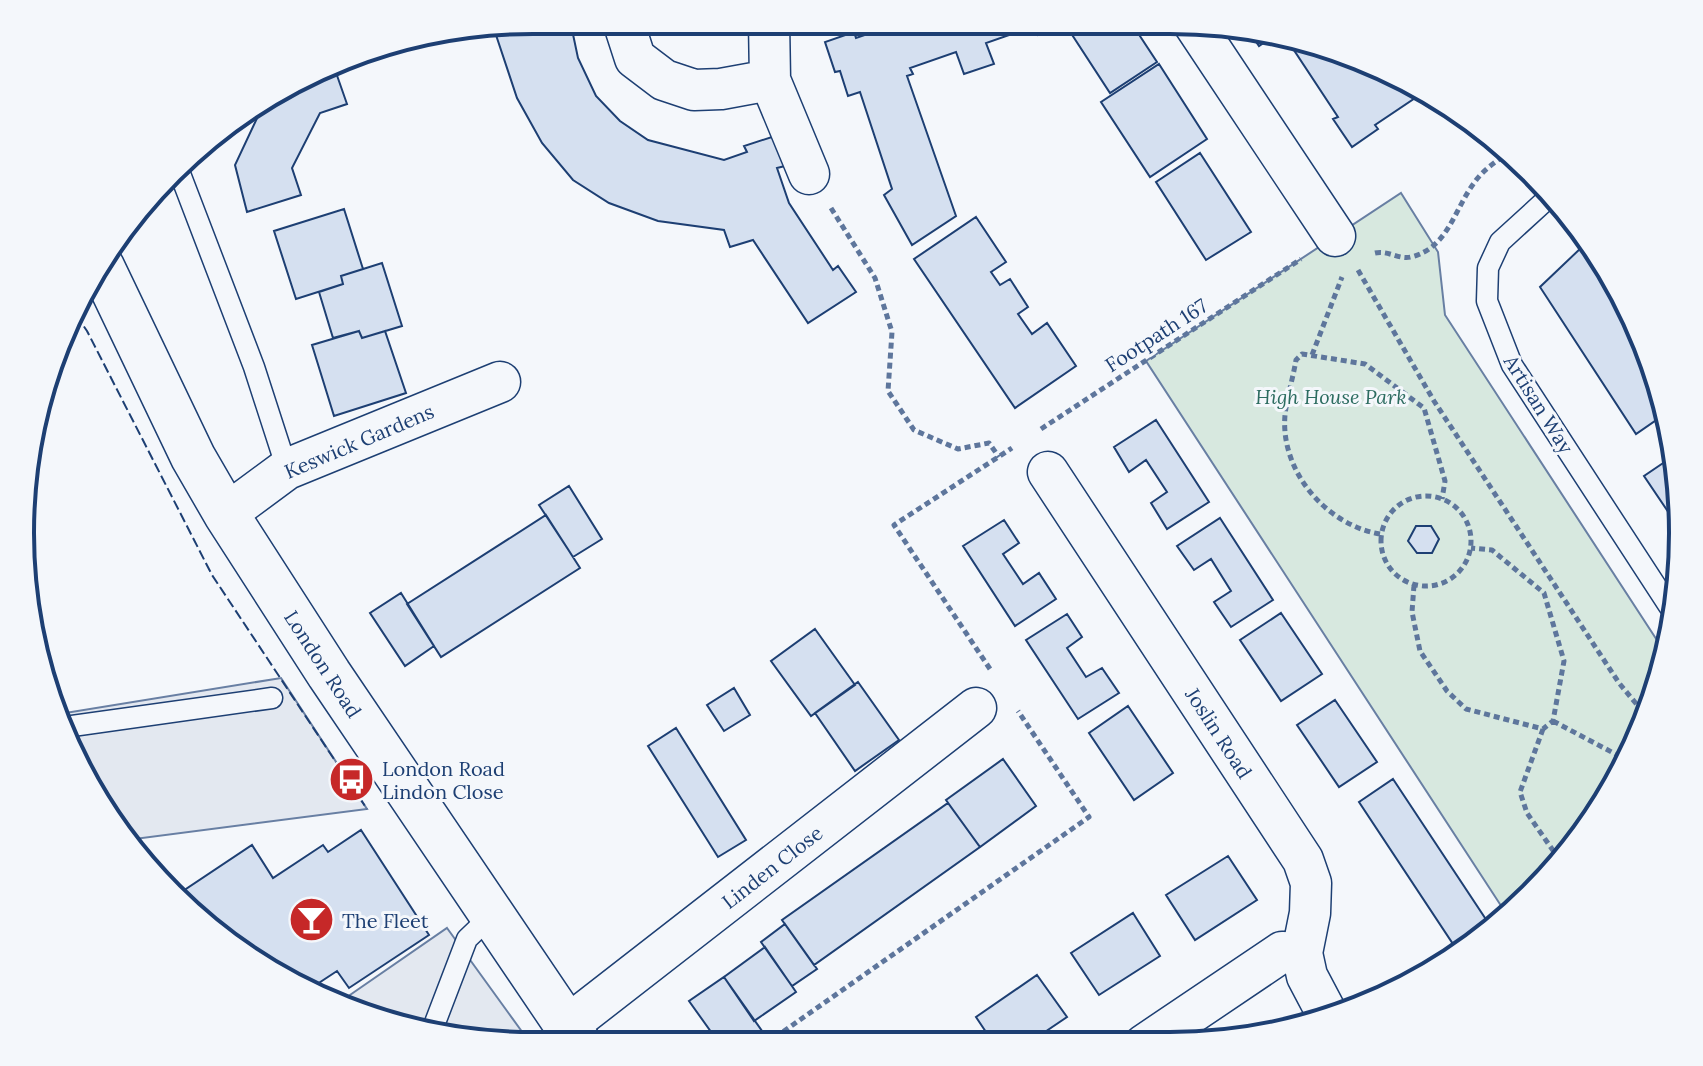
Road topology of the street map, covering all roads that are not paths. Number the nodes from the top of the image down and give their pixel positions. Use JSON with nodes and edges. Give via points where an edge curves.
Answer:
{"nodes":[{"id":1,"x":627,"y":34,"type":"edge"},
{"id":2,"x":769,"y":34,"type":"edge"},
{"id":3,"x":1202,"y":35,"type":"edge"},
{"id":4,"x":770,"y":80,"type":"junction"},
{"id":5,"x":809,"y":174,"type":"road end"},
{"id":6,"x":182,"y":178,"type":"edge"},
{"id":7,"x":1543,"y":202,"type":"edge"},
{"id":8,"x":1352,"y":251,"type":"road end"},
{"id":9,"x":106,"y":275,"type":"edge"},
{"id":10,"x":500,"y":382,"type":"dead end"},
{"id":11,"x":287,"y":469,"type":"junction"},
{"id":12,"x":1048,"y":472,"type":"road end"},
{"id":13,"x":226,"y":514,"type":"junction"},
{"id":14,"x":1665,"y":599,"type":"edge"},
{"id":15,"x":272,"y":698,"type":"dead end"},
{"id":16,"x":976,"y":708,"type":"dead end"},
{"id":17,"x":73,"y":726,"type":"edge"},
{"id":18,"x":492,"y":915,"type":"junction"},
{"id":19,"x":1302,"y":953,"type":"junction"},
{"id":20,"x":1323,"y":1008,"type":"edge"},
{"id":21,"x":435,"y":1022,"type":"edge"},
{"id":22,"x":571,"y":1032,"type":"edge"},
{"id":23,"x":574,"y":1032,"type":"edge"},
{"id":24,"x":1163,"y":1032,"type":"edge"}],
"edges":[{"from":1,"to":4,"type":"street","via":[[635,58],[664,80],[694,90]]},
{"from":2,"to":4,"type":"street"},
{"from":3,"to":8,"type":"street"},
{"from":4,"to":5,"type":"street"},
{"from":6,"to":11,"type":"lane"},
{"from":7,"to":14,"type":"lane","name":"Artisan Way","via":[[1500,242],[1488,268],[1487,301],[1512,365]]},
{"from":9,"to":13,"type":"street","name":"London Road"},
{"from":10,"to":11,"type":"street","name":"Keswick Gardens"},
{"from":11,"to":13,"type":"street","name":"Keswick Gardens"},
{"from":12,"to":19,"type":"street","name":"Joslin Road","via":[[1303,860],[1311,883]]},
{"from":13,"to":18,"type":"street","name":"London Road"},
{"from":15,"to":17,"type":"lane"},
{"from":16,"to":23,"type":"street","name":"Linden Close"},
{"from":18,"to":21,"type":"lane","via":[[467,939]]},
{"from":18,"to":22,"type":"street","name":"London Road"},
{"from":19,"to":20,"type":"street","name":"Joslin Road"},
{"from":19,"to":24,"type":"street","via":[[1282,952]]}]}
